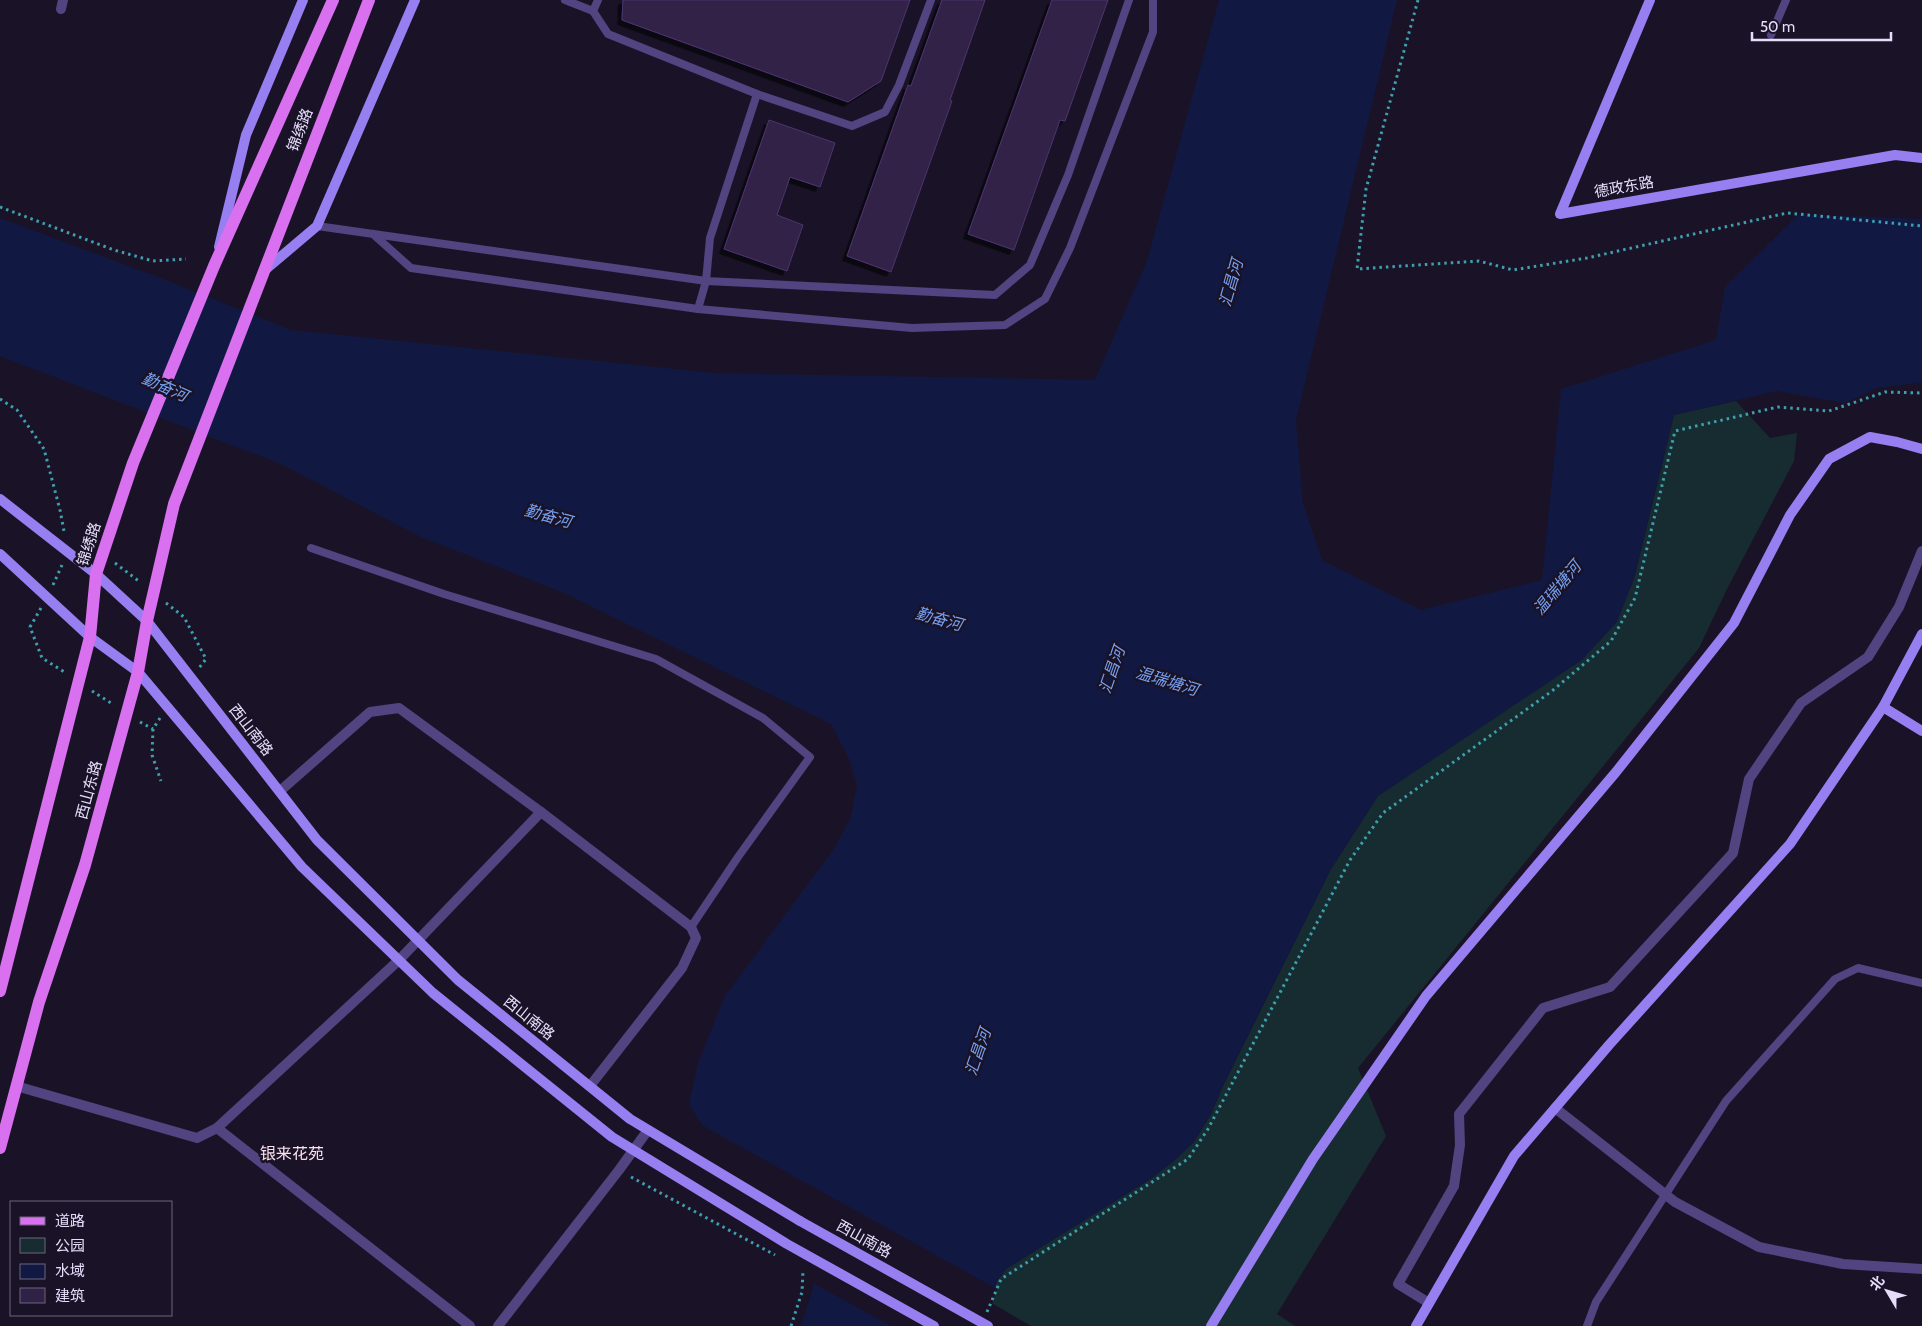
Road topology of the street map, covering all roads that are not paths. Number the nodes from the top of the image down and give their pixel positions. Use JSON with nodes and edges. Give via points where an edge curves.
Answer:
{"nodes":[{"id":1,"x":303,"y":0,"type":"edge"},
{"id":2,"x":333,"y":0,"type":"edge"},
{"id":3,"x":368,"y":0,"type":"edge"},
{"id":4,"x":415,"y":0,"type":"edge"},
{"id":5,"x":565,"y":0,"type":"edge"},
{"id":6,"x":598,"y":0,"type":"edge"},
{"id":7,"x":931,"y":0,"type":"edge"},
{"id":8,"x":1129,"y":0,"type":"edge"},
{"id":9,"x":1153,"y":0,"type":"edge"},
{"id":10,"x":1650,"y":0,"type":"edge"},
{"id":11,"x":1786,"y":0,"type":"edge"},
{"id":12,"x":593,"y":11,"type":"junction"},
{"id":13,"x":1771,"y":35,"type":"dead end"},
{"id":14,"x":758,"y":94,"type":"junction"},
{"id":15,"x":1922,"y":158,"type":"edge"},
{"id":16,"x":317,"y":226,"type":"junction"},
{"id":17,"x":373,"y":234,"type":"junction"},
{"id":18,"x":214,"y":266,"type":"junction"},
{"id":19,"x":262,"y":272,"type":"junction"},
{"id":20,"x":706,"y":281,"type":"junction"},
{"id":21,"x":698,"y":309,"type":"junction"},
{"id":22,"x":1922,"y":450,"type":"edge"},
{"id":23,"x":0,"y":499,"type":"edge"},
{"id":24,"x":311,"y":548,"type":"dead end"},
{"id":25,"x":1922,"y":551,"type":"edge"},
{"id":26,"x":0,"y":554,"type":"edge"},
{"id":27,"x":96,"y":574,"type":"junction"},
{"id":28,"x":147,"y":621,"type":"junction"},
{"id":29,"x":1922,"y":634,"type":"edge"},
{"id":30,"x":90,"y":638,"type":"junction"},
{"id":31,"x":138,"y":672,"type":"junction"},
{"id":32,"x":1883,"y":707,"type":"junction"},
{"id":33,"x":1922,"y":731,"type":"edge"},
{"id":34,"x":280,"y":791,"type":"junction"},
{"id":35,"x":541,"y":812,"type":"junction"},
{"id":36,"x":691,"y":927,"type":"junction"},
{"id":37,"x":419,"y":940,"type":"junction"},
{"id":38,"x":399,"y":960,"type":"junction"},
{"id":39,"x":1922,"y":983,"type":"edge"},
{"id":40,"x":0,"y":991,"type":"edge"},
{"id":41,"x":16,"y":1086,"type":"junction"},
{"id":42,"x":590,"y":1086,"type":"junction"},
{"id":43,"x":1555,"y":1108,"type":"junction"},
{"id":44,"x":217,"y":1128,"type":"junction"},
{"id":45,"x":648,"y":1130,"type":"junction"},
{"id":46,"x":0,"y":1148,"type":"edge"},
{"id":47,"x":634,"y":1150,"type":"junction"},
{"id":48,"x":1665,"y":1194,"type":"junction"},
{"id":49,"x":1922,"y":1269,"type":"edge"},
{"id":50,"x":1429,"y":1303,"type":"junction"},
{"id":51,"x":986,"y":1322,"type":"edge"},
{"id":52,"x":470,"y":1326,"type":"edge"},
{"id":53,"x":498,"y":1326,"type":"edge"},
{"id":54,"x":934,"y":1326,"type":"edge"},
{"id":55,"x":1211,"y":1326,"type":"edge"},
{"id":56,"x":1416,"y":1326,"type":"edge"},
{"id":57,"x":1587,"y":1326,"type":"edge"}],
"edges":[{"from":1,"to":18,"type":"street","via":[[246,134]]},
{"from":2,"to":18,"type":"main road","name":"锦绣路"},
{"from":3,"to":19,"type":"main road","name":"锦绣路"},
{"from":4,"to":16,"type":"street"},
{"from":5,"to":12,"type":"lane"},
{"from":6,"to":12,"type":"lane"},
{"from":7,"to":14,"type":"lane","via":[[900,85],[885,112],[852,126]]},
{"from":8,"to":20,"type":"lane","via":[[1068,175],[1030,265],[995,295]]},
{"from":9,"to":21,"type":"lane","via":[[1153,32],[1070,248],[1045,299],[1005,325],[922,328]]},
{"from":10,"to":15,"type":"street","name":"德政东路","via":[[1560,214],[1895,155]]},
{"from":11,"to":13,"type":"lane"},
{"from":12,"to":14,"type":"lane","via":[[608,34]]},
{"from":14,"to":20,"type":"lane","via":[[710,238]]},
{"from":16,"to":17,"type":"lane"},
{"from":16,"to":19,"type":"street"},
{"from":17,"to":20,"type":"lane"},
{"from":17,"to":21,"type":"lane","via":[[411,268]]},
{"from":18,"to":27,"type":"main road","name":"锦绣路","via":[[133,464]]},
{"from":19,"to":28,"type":"main road","name":"锦绣路","via":[[174,504]]},
{"from":20,"to":21,"type":"lane"},
{"from":22,"to":55,"type":"street","via":[[1870,437],[1829,459],[1790,515],[1734,623],[1616,772],[1426,996],[1313,1159]]},
{"from":23,"to":27,"type":"street"},
{"from":24,"to":36,"type":"lane","via":[[444,594],[656,659],[763,718],[810,757]]},
{"from":25,"to":50,"type":"street","via":[[1899,607],[1868,657],[1801,703],[1749,779],[1733,853],[1610,987],[1543,1008],[1459,1114],[1460,1145],[1454,1186],[1398,1284]]},
{"from":26,"to":30,"type":"street"},
{"from":27,"to":28,"type":"street"},
{"from":27,"to":30,"type":"main road","name":"锦绣路"},
{"from":28,"to":31,"type":"main road","name":"西山东路"},
{"from":28,"to":34,"type":"street","name":"西山南路"},
{"from":29,"to":32,"type":"street"},
{"from":30,"to":31,"type":"street"},
{"from":30,"to":40,"type":"main road"},
{"from":31,"to":38,"type":"street","via":[[302,867]]},
{"from":31,"to":41,"type":"main road","name":"西山东路","via":[[85,865],[39,1002]]},
{"from":32,"to":33,"type":"street"},
{"from":32,"to":43,"type":"street","via":[[1790,844]]},
{"from":34,"to":35,"type":"street","via":[[370,712],[399,708]]},
{"from":34,"to":37,"type":"street","name":"西山南路","via":[[318,840]]},
{"from":35,"to":36,"type":"street"},
{"from":35,"to":37,"type":"street"},
{"from":36,"to":42,"type":"street","via":[[696,938],[682,968]]},
{"from":37,"to":38,"type":"street"},
{"from":37,"to":42,"type":"street","name":"西山南路","via":[[458,980]]},
{"from":38,"to":44,"type":"street"},
{"from":38,"to":47,"type":"street","via":[[448,1005],[612,1137]]},
{"from":39,"to":48,"type":"lane","via":[[1858,968],[1835,978],[1726,1101]]},
{"from":41,"to":44,"type":"street","via":[[197,1138]]},
{"from":41,"to":46,"type":"main road","name":"西山东路"},
{"from":42,"to":45,"type":"street","name":"西山南路"},
{"from":43,"to":48,"type":"street"},
{"from":43,"to":50,"type":"street","via":[[1514,1156]]},
{"from":44,"to":52,"type":"street"},
{"from":45,"to":47,"type":"street"},
{"from":45,"to":51,"type":"street","name":"西山南路","bridge":true,"via":[[800,1221]]},
{"from":47,"to":53,"type":"street"},
{"from":47,"to":54,"type":"street","via":[[787,1244]]},
{"from":48,"to":49,"type":"street","via":[[1759,1247],[1843,1264]]},
{"from":48,"to":57,"type":"lane","via":[[1596,1302]]},
{"from":50,"to":56,"type":"street"}]}
